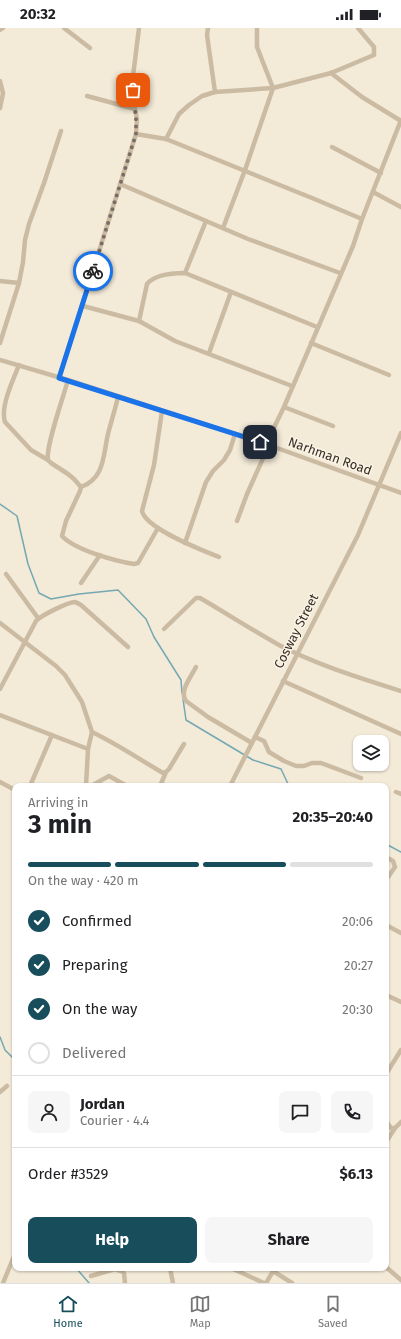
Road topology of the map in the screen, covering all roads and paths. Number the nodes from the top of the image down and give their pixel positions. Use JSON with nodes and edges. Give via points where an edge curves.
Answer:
{"nodes":[{"id":1,"x":3,"y":28,"type":"edge"},
{"id":2,"x":64,"y":28,"type":"edge"},
{"id":3,"x":139,"y":28,"type":"edge"},
{"id":4,"x":208,"y":28,"type":"edge"},
{"id":5,"x":257,"y":28,"type":"edge"},
{"id":6,"x":358,"y":28,"type":"edge"},
{"id":7,"x":0,"y":30,"type":"edge"},
{"id":8,"x":90,"y":48,"type":"dead end"},
{"id":9,"x":331,"y":73,"type":"junction"},
{"id":10,"x":0,"y":81,"type":"edge"},
{"id":11,"x":273,"y":88,"type":"junction"},
{"id":12,"x":215,"y":92,"type":"junction"},
{"id":13,"x":87,"y":96,"type":"dead end"},
{"id":14,"x":0,"y":108,"type":"edge"},
{"id":15,"x":134,"y":109,"type":"junction"},
{"id":16,"x":401,"y":120,"type":"edge"},
{"id":17,"x":62,"y":131,"type":"dead end"},
{"id":18,"x":136,"y":134,"type":"junction"},
{"id":19,"x":166,"y":139,"type":"junction"},
{"id":20,"x":332,"y":147,"type":"dead end"},
{"id":21,"x":245,"y":170,"type":"junction"},
{"id":22,"x":381,"y":172,"type":"junction"},
{"id":23,"x":120,"y":184,"type":"junction"},
{"id":24,"x":373,"y":192,"type":"junction"},
{"id":25,"x":401,"y":207,"type":"edge"},
{"id":26,"x":362,"y":219,"type":"junction"},
{"id":27,"x":206,"y":221,"type":"junction"},
{"id":28,"x":223,"y":228,"type":"junction"},
{"id":29,"x":185,"y":273,"type":"junction"},
{"id":30,"x":340,"y":274,"type":"junction"},
{"id":31,"x":0,"y":281,"type":"edge"},
{"id":32,"x":19,"y":283,"type":"junction"},
{"id":33,"x":231,"y":292,"type":"junction"},
{"id":34,"x":82,"y":306,"type":"junction"},
{"id":35,"x":138,"y":321,"type":"junction"},
{"id":36,"x":317,"y":327,"type":"junction"},
{"id":37,"x":0,"y":343,"type":"edge"},
{"id":38,"x":311,"y":343,"type":"junction"},
{"id":39,"x":209,"y":353,"type":"junction"},
{"id":40,"x":0,"y":360,"type":"edge"},
{"id":41,"x":19,"y":365,"type":"junction"},
{"id":42,"x":389,"y":375,"type":"dead end"},
{"id":43,"x":59,"y":378,"type":"junction"},
{"id":44,"x":68,"y":380,"type":"junction"},
{"id":45,"x":292,"y":386,"type":"junction"},
{"id":46,"x":118,"y":397,"type":"junction"},
{"id":47,"x":284,"y":407,"type":"junction"},
{"id":48,"x":162,"y":411,"type":"junction"},
{"id":49,"x":333,"y":426,"type":"dead end"},
{"id":50,"x":401,"y":433,"type":"edge"},
{"id":51,"x":235,"y":434,"type":"junction"},
{"id":52,"x":267,"y":445,"type":"junction"},
{"id":53,"x":48,"y":460,"type":"junction"},
{"id":54,"x":378,"y":484,"type":"junction"},
{"id":55,"x":81,"y":487,"type":"junction"},
{"id":56,"x":401,"y":493,"type":"edge"},
{"id":57,"x":237,"y":521,"type":"dead end"},
{"id":58,"x":158,"y":528,"type":"junction"},
{"id":59,"x":185,"y":543,"type":"junction"},
{"id":60,"x":100,"y":555,"type":"junction"},
{"id":61,"x":219,"y":557,"type":"dead end"},
{"id":62,"x":6,"y":574,"type":"dead end"},
{"id":63,"x":81,"y":583,"type":"dead end"},
{"id":64,"x":38,"y":618,"type":"junction"},
{"id":65,"x":0,"y":623,"type":"edge"},
{"id":66,"x":164,"y":630,"type":"dead end"},
{"id":67,"x":25,"y":641,"type":"junction"},
{"id":68,"x":128,"y":647,"type":"dead end"},
{"id":69,"x":297,"y":653,"type":"junction"},
{"id":70,"x":196,"y":668,"type":"dead end"},
{"id":71,"x":283,"y":681,"type":"junction"},
{"id":72,"x":0,"y":688,"type":"edge"},
{"id":73,"x":401,"y":691,"type":"edge"},
{"id":74,"x":0,"y":715,"type":"edge"},
{"id":75,"x":92,"y":732,"type":"junction"},
{"id":76,"x":401,"y":734,"type":"edge"},
{"id":77,"x":52,"y":735,"type":"junction"},
{"id":78,"x":255,"y":737,"type":"junction"},
{"id":79,"x":184,"y":744,"type":"dead end"},
{"id":80,"x":251,"y":744,"type":"junction"},
{"id":81,"x":88,"y":749,"type":"junction"},
{"id":82,"x":166,"y":772,"type":"junction"},
{"id":83,"x":361,"y":778,"type":"dead end"},
{"id":84,"x":0,"y":782,"type":"edge"},
{"id":85,"x":31,"y":783,"type":"edge"},
{"id":86,"x":86,"y":783,"type":"edge"},
{"id":87,"x":96,"y":783,"type":"edge"},
{"id":88,"x":122,"y":783,"type":"edge"},
{"id":89,"x":161,"y":783,"type":"edge"},
{"id":90,"x":232,"y":783,"type":"edge"},
{"id":91,"x":12,"y":788,"type":"edge"},
{"id":92,"x":396,"y":792,"type":"dead end"},
{"id":93,"x":401,"y":794,"type":"edge"},
{"id":94,"x":389,"y":859,"type":"edge"},
{"id":95,"x":389,"y":876,"type":"edge"},
{"id":96,"x":389,"y":926,"type":"edge"},
{"id":97,"x":401,"y":933,"type":"edge"},
{"id":98,"x":389,"y":996,"type":"edge"},
{"id":99,"x":401,"y":1002,"type":"edge"},
{"id":100,"x":401,"y":1050,"type":"edge"},
{"id":101,"x":389,"y":1069,"type":"edge"},
{"id":102,"x":7,"y":1086,"type":"dead end"},
{"id":103,"x":0,"y":1092,"type":"edge"},
{"id":104,"x":401,"y":1122,"type":"edge"},
{"id":105,"x":389,"y":1125,"type":"edge"},
{"id":106,"x":395,"y":1128,"type":"junction"},
{"id":107,"x":389,"y":1137,"type":"edge"},
{"id":108,"x":12,"y":1261,"type":"edge"},
{"id":109,"x":389,"y":1270,"type":"edge"},
{"id":110,"x":108,"y":1271,"type":"edge"},
{"id":111,"x":120,"y":1271,"type":"edge"},
{"id":112,"x":171,"y":1271,"type":"edge"},
{"id":113,"x":238,"y":1271,"type":"edge"},
{"id":114,"x":273,"y":1271,"type":"edge"},
{"id":115,"x":275,"y":1271,"type":"edge"},
{"id":116,"x":91,"y":1276,"type":"dead end"},
{"id":117,"x":401,"y":1280,"type":"edge"},
{"id":118,"x":3,"y":1283,"type":"edge"},
{"id":119,"x":125,"y":1283,"type":"edge"},
{"id":120,"x":173,"y":1283,"type":"edge"},
{"id":121,"x":265,"y":1283,"type":"edge"},
{"id":122,"x":292,"y":1283,"type":"edge"}],
"edges":[{"from":1,"to":7,"type":"street"},
{"from":2,"to":8,"type":"street"},
{"from":3,"to":15,"type":"street","via":[[134,76]]},
{"from":4,"to":12,"type":"street"},
{"from":5,"to":11,"type":"street","via":[[257,47]]},
{"from":6,"to":9,"type":"street","via":[[374,47],[374,55]]},
{"from":9,"to":11,"type":"street"},
{"from":9,"to":16,"type":"street","via":[[362,97]]},
{"from":10,"to":14,"type":"street","via":[[3,93]]},
{"from":11,"to":12,"type":"street"},
{"from":11,"to":21,"type":"street"},
{"from":12,"to":19,"type":"street","via":[[202,96],[178,114]]},
{"from":13,"to":15,"type":"street"},
{"from":15,"to":18,"type":"street"},
{"from":16,"to":22,"type":"street"},
{"from":17,"to":32,"type":"street","via":[[29,224]]},
{"from":18,"to":19,"type":"street"},
{"from":18,"to":23,"type":"street"},
{"from":19,"to":21,"type":"street"},
{"from":20,"to":22,"type":"street"},
{"from":21,"to":26,"type":"street"},
{"from":21,"to":28,"type":"street"},
{"from":22,"to":24,"type":"street"},
{"from":23,"to":27,"type":"street"},
{"from":23,"to":34,"type":"street"},
{"from":24,"to":25,"type":"street"},
{"from":24,"to":26,"type":"street"},
{"from":26,"to":30,"type":"street"},
{"from":27,"to":28,"type":"street"},
{"from":27,"to":29,"type":"street"},
{"from":28,"to":30,"type":"street"},
{"from":29,"to":33,"type":"street"},
{"from":29,"to":35,"type":"street","via":[[150,280]]},
{"from":30,"to":36,"type":"street"},
{"from":31,"to":32,"type":"street"},
{"from":32,"to":37,"type":"street"},
{"from":33,"to":36,"type":"street"},
{"from":33,"to":39,"type":"street"},
{"from":34,"to":35,"type":"street"},
{"from":34,"to":43,"type":"street"},
{"from":35,"to":39,"type":"street","via":[[175,341]]},
{"from":36,"to":38,"type":"street"},
{"from":38,"to":42,"type":"street"},
{"from":38,"to":45,"type":"street"},
{"from":39,"to":45,"type":"street"},
{"from":40,"to":41,"type":"street","name":"Narhman Road"},
{"from":41,"to":43,"type":"street","name":"Narhman Road"},
{"from":41,"to":53,"type":"street","via":[[3,406],[3,417],[10,429],[31,450]]},
{"from":43,"to":44,"type":"street","name":"Narhman Road"},
{"from":44,"to":46,"type":"street","name":"Narhman Road"},
{"from":44,"to":53,"type":"street","via":[[51,436]]},
{"from":45,"to":47,"type":"street"},
{"from":46,"to":48,"type":"street","name":"Narhman Road"},
{"from":46,"to":55,"type":"street","via":[[108,432],[103,465],[90,483]]},
{"from":47,"to":49,"type":"street"},
{"from":47,"to":52,"type":"street"},
{"from":48,"to":51,"type":"street","name":"Narhman Road"},
{"from":48,"to":58,"type":"street","via":[[154,465],[142,511]]},
{"from":50,"to":54,"type":"street","name":"Cosway Street"},
{"from":51,"to":52,"type":"street","name":"Narhman Road"},
{"from":51,"to":59,"type":"street","via":[[224,460],[206,482]]},
{"from":52,"to":54,"type":"street","name":"Narhman Road"},
{"from":52,"to":57,"type":"street"},
{"from":53,"to":55,"type":"street"},
{"from":54,"to":56,"type":"street","name":"Narhman Road"},
{"from":54,"to":69,"type":"street","name":"Cosway Street","via":[[353,546]]},
{"from":55,"to":60,"type":"street","via":[[62,536],[79,548]]},
{"from":58,"to":59,"type":"street"},
{"from":58,"to":60,"type":"street","via":[[138,563]]},
{"from":59,"to":61,"type":"street"},
{"from":60,"to":63,"type":"street"},
{"from":62,"to":64,"type":"street"},
{"from":64,"to":67,"type":"street"},
{"from":64,"to":68,"type":"street","via":[[71,603],[77,603]]},
{"from":65,"to":67,"type":"street"},
{"from":66,"to":69,"type":"street","via":[[198,597]]},
{"from":67,"to":72,"type":"street"},
{"from":67,"to":75,"type":"street","via":[[65,675],[82,702]]},
{"from":69,"to":71,"type":"street","name":"Cosway Street"},
{"from":69,"to":73,"type":"street","via":[[336,670]]},
{"from":70,"to":80,"type":"street","via":[[183,690],[186,701]]},
{"from":71,"to":76,"type":"street"},
{"from":71,"to":78,"type":"street","name":"Cosway Street"},
{"from":74,"to":77,"type":"street"},
{"from":75,"to":81,"type":"street"},
{"from":75,"to":82,"type":"street","via":[[163,773]]},
{"from":77,"to":81,"type":"street"},
{"from":77,"to":85,"type":"street"},
{"from":78,"to":80,"type":"street","name":"Cosway Street"},
{"from":78,"to":83,"type":"street","via":[[264,742],[269,752],[296,766],[321,763]]},
{"from":79,"to":82,"type":"street"},
{"from":80,"to":90,"type":"street","name":"Cosway Street"},
{"from":81,"to":86,"type":"street"},
{"from":82,"to":89,"type":"street"},
{"from":84,"to":91,"type":"street"},
{"from":87,"to":88,"type":"street","via":[[109,776]]},
{"from":92,"to":93,"type":"street"},
{"from":94,"to":95,"type":"street","via":[[395,867]]},
{"from":96,"to":97,"type":"street"},
{"from":98,"to":99,"type":"street"},
{"from":100,"to":101,"type":"street"},
{"from":102,"to":103,"type":"street"},
{"from":104,"to":106,"type":"street"},
{"from":105,"to":106,"type":"street"},
{"from":106,"to":107,"type":"street"},
{"from":108,"to":118,"type":"street"},
{"from":109,"to":117,"type":"street"},
{"from":110,"to":116,"type":"street"},
{"from":111,"to":119,"type":"street","via":[[124,1273]]},
{"from":112,"to":120,"type":"street"},
{"from":113,"to":121,"type":"street"},
{"from":114,"to":121,"type":"street"},
{"from":115,"to":122,"type":"street"}]}
